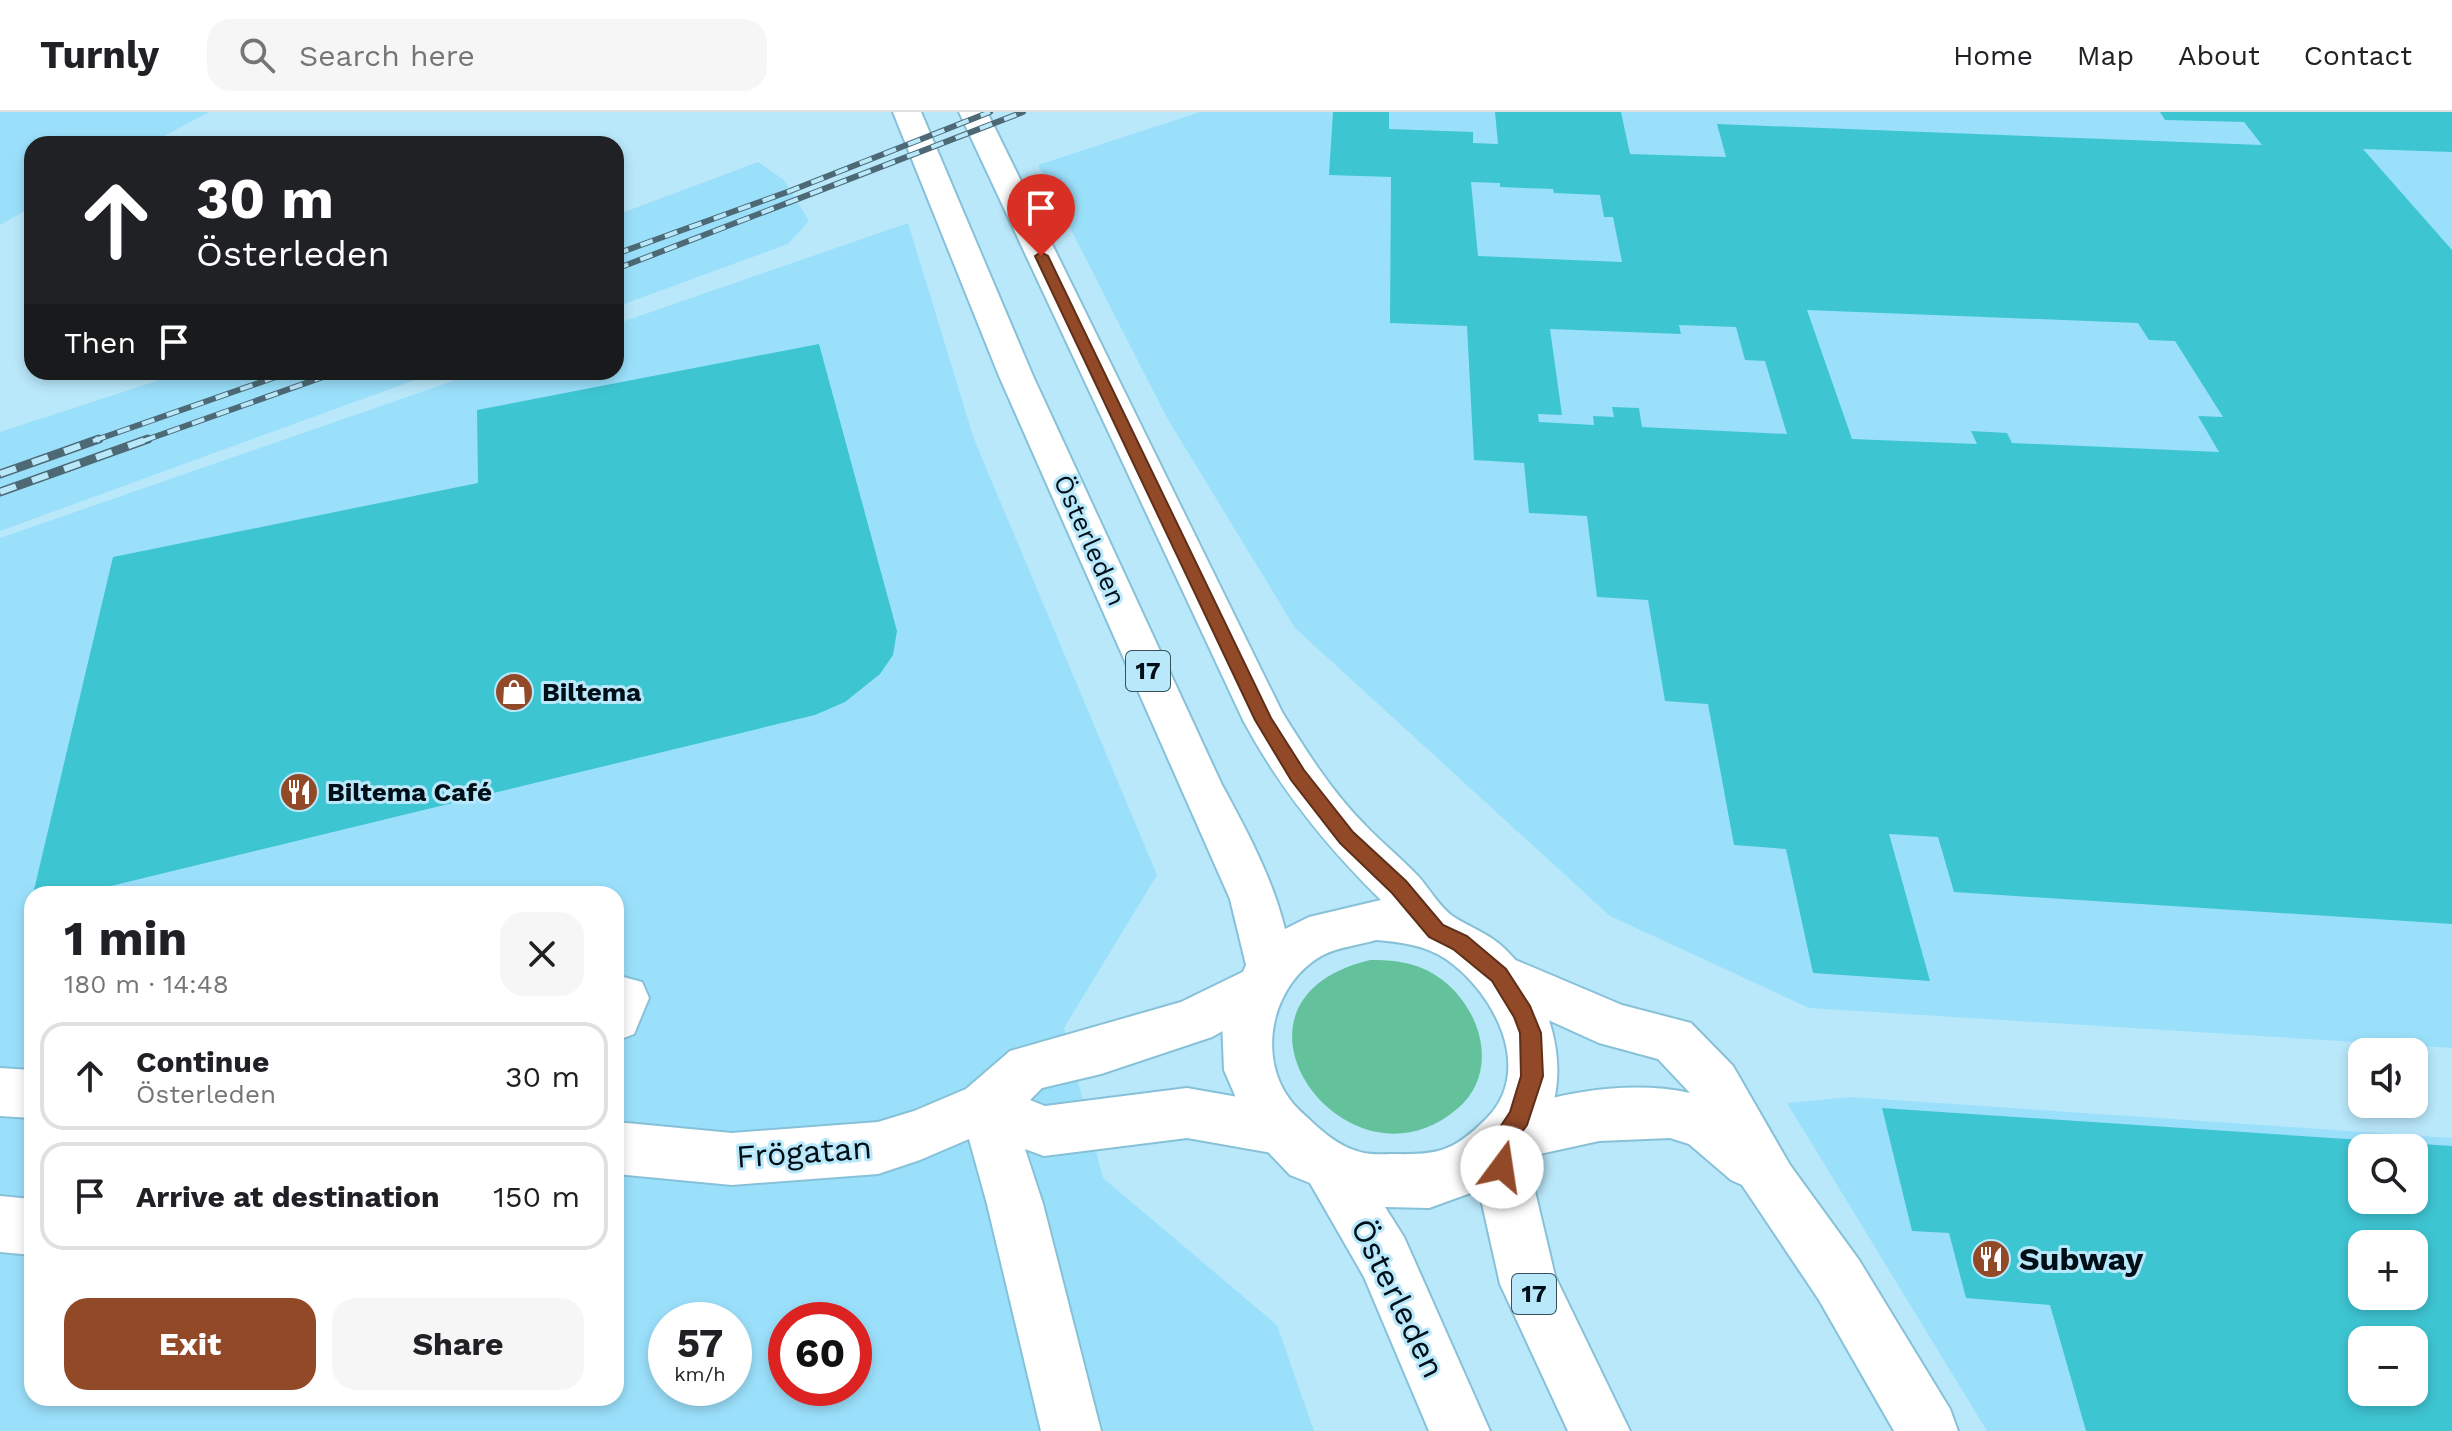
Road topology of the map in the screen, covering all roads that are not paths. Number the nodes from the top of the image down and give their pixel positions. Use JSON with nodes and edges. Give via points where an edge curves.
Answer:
{"nodes":[{"id":1,"x":907,"y":112,"type":"edge"},
{"id":2,"x":973,"y":112,"type":"edge"},
{"id":3,"x":1436,"y":931,"type":"junction"},
{"id":4,"x":1499,"y":975,"type":"junction"},
{"id":5,"x":1265,"y":977,"type":"junction"},
{"id":6,"x":0,"y":1092,"type":"edge"},
{"id":7,"x":24,"y":1094,"type":"edge"},
{"id":8,"x":985,"y":1106,"type":"junction"},
{"id":9,"x":1278,"y":1129,"type":"junction"},
{"id":10,"x":1503,"y":1142,"type":"junction"},
{"id":11,"x":624,"y":1149,"type":"edge"},
{"id":12,"x":1330,"y":1168,"type":"junction"},
{"id":13,"x":1771,"y":1184,"type":"junction"},
{"id":14,"x":0,"y":1224,"type":"edge"},
{"id":15,"x":24,"y":1226,"type":"edge"},
{"id":16,"x":1071,"y":1431,"type":"edge"},
{"id":17,"x":1460,"y":1431,"type":"edge"},
{"id":18,"x":1600,"y":1431,"type":"edge"},
{"id":19,"x":1928,"y":1431,"type":"edge"}],
"edges":[{"from":1,"to":5,"type":"main road","name":"Österleden","number":"17","via":[[1016,376],[1254,899]]},
{"from":2,"to":3,"type":"main road","number":"17","via":[[1264,720],[1298,775],[1347,837]]},
{"from":3,"to":4,"type":"main road","number":"17","via":[[1460,942]]},
{"from":3,"to":5,"type":"main road","number":"17","via":[[1397,922],[1346,924],[1300,943]]},
{"from":4,"to":10,"type":"main road","number":"17","via":[[1523,1013],[1533,1055],[1528,1098]]},
{"from":4,"to":13,"type":"main road","via":[[1617,1027],[1673,1039],[1715,1083]]},
{"from":5,"to":8,"type":"main road","name":"Frögatan","via":[[1194,1021],[1028,1068]]},
{"from":5,"to":9,"type":"main road","number":"17","via":[[1250,1008],[1245,1057],[1262,1106]]},
{"from":6,"to":7,"type":"main road"},
{"from":8,"to":9,"type":"main road","via":[[1044,1131],[1187,1113]]},
{"from":8,"to":11,"type":"main road","name":"Frögatan","via":[[878,1148],[732,1159]]},
{"from":8,"to":16,"type":"main road"},
{"from":9,"to":12,"type":"main road","number":"17"},
{"from":10,"to":12,"type":"main road","number":"17","via":[[1457,1173],[1433,1181],[1380,1183]]},
{"from":10,"to":13,"type":"main road","via":[[1577,1120],[1648,1113],[1691,1118],[1725,1137]]},
{"from":10,"to":18,"type":"main road","number":"17","via":[[1514,1229],[1529,1284]]},
{"from":12,"to":17,"type":"main road","name":"Österleden","number":"17","via":[[1384,1257]]},
{"from":13,"to":19,"type":"main road","via":[[1839,1280]]},
{"from":14,"to":15,"type":"main road"}]}
